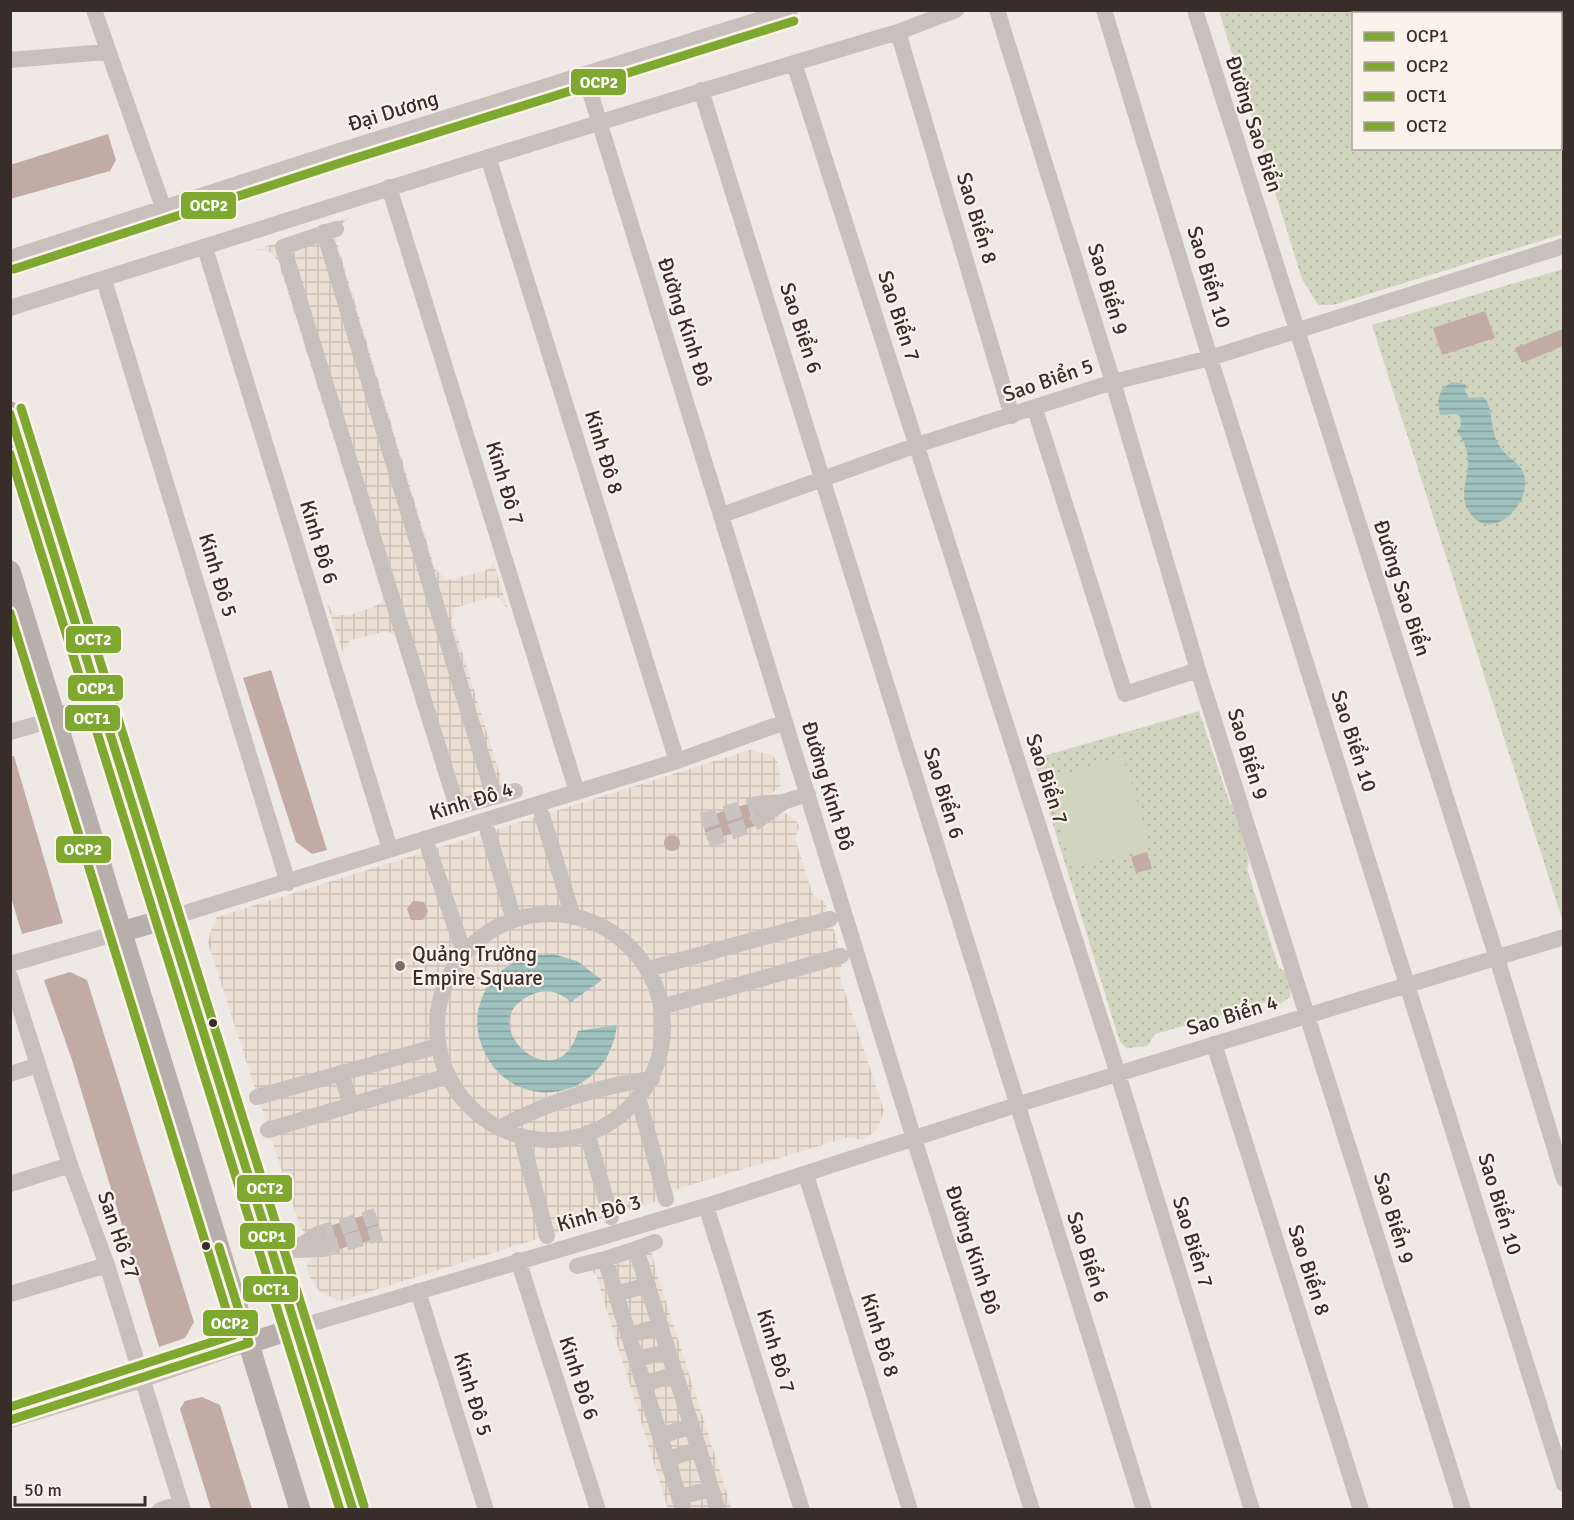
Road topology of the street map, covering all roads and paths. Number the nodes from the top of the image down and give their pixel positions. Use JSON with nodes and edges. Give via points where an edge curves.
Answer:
{"nodes":[{"id":1,"x":94,"y":10,"type":"edge"},
{"id":2,"x":790,"y":10,"type":"edge"},
{"id":3,"x":956,"y":10,"type":"edge"},
{"id":4,"x":997,"y":10,"type":"edge"},
{"id":5,"x":1104,"y":10,"type":"edge"},
{"id":6,"x":1195,"y":10,"type":"edge"},
{"id":7,"x":898,"y":32,"type":"junction"},
{"id":8,"x":106,"y":52,"type":"junction"},
{"id":9,"x":10,"y":60,"type":"edge"},
{"id":10,"x":794,"y":63,"type":"junction"},
{"id":11,"x":585,"y":76,"type":"junction"},
{"id":12,"x":701,"y":90,"type":"junction"},
{"id":13,"x":601,"y":122,"type":"junction"},
{"id":14,"x":488,"y":157,"type":"junction"},
{"id":15,"x":389,"y":187,"type":"junction"},
{"id":16,"x":164,"y":210,"type":"junction"},
{"id":17,"x":1563,"y":246,"type":"edge"},
{"id":18,"x":205,"y":248,"type":"junction"},
{"id":19,"x":10,"y":258,"type":"edge"},
{"id":20,"x":104,"y":280,"type":"junction"},
{"id":21,"x":10,"y":308,"type":"edge"},
{"id":22,"x":1296,"y":332,"type":"junction"},
{"id":23,"x":1210,"y":358,"type":"junction"},
{"id":24,"x":1113,"y":382,"type":"junction"},
{"id":25,"x":1035,"y":409,"type":"junction"},
{"id":26,"x":10,"y":412,"type":"edge"},
{"id":27,"x":1012,"y":416,"type":"junction"},
{"id":28,"x":917,"y":445,"type":"junction"},
{"id":29,"x":825,"y":480,"type":"junction"},
{"id":30,"x":722,"y":515,"type":"junction"},
{"id":31,"x":10,"y":571,"type":"edge"},
{"id":32,"x":1198,"y":670,"type":"junction"},
{"id":33,"x":103,"y":704,"type":"junction"},
{"id":34,"x":55,"y":719,"type":"junction"},
{"id":35,"x":785,"y":723,"type":"junction"},
{"id":36,"x":10,"y":732,"type":"edge"},
{"id":37,"x":677,"y":761,"type":"junction"},
{"id":38,"x":515,"y":791,"type":"dead end"},
{"id":39,"x":577,"y":792,"type":"junction"},
{"id":40,"x":808,"y":794,"type":"junction"},
{"id":41,"x":494,"y":797,"type":"junction"},
{"id":42,"x":759,"y":811,"type":"tunnel mouth"},
{"id":43,"x":542,"y":815,"type":"dead end"},
{"id":44,"x":488,"y":832,"type":"dead end"},
{"id":45,"x":390,"y":849,"type":"junction"},
{"id":46,"x":429,"y":850,"type":"dead end"},
{"id":47,"x":288,"y":882,"type":"junction"},
{"id":48,"x":573,"y":917,"type":"junction"},
{"id":49,"x":169,"y":918,"type":"junction"},
{"id":50,"x":830,"y":918,"type":"dead end"},
{"id":51,"x":514,"y":920,"type":"junction"},
{"id":52,"x":121,"y":932,"type":"junction"},
{"id":53,"x":1563,"y":937,"type":"edge"},
{"id":54,"x":464,"y":953,"type":"junction"},
{"id":55,"x":841,"y":956,"type":"dead end"},
{"id":56,"x":1497,"y":958,"type":"junction"},
{"id":57,"x":10,"y":964,"type":"edge"},
{"id":58,"x":648,"y":969,"type":"junction"},
{"id":59,"x":10,"y":977,"type":"edge"},
{"id":60,"x":1408,"y":984,"type":"junction"},
{"id":61,"x":661,"y":1006,"type":"junction"},
{"id":62,"x":1307,"y":1016,"type":"junction"},
{"id":63,"x":1214,"y":1044,"type":"junction"},
{"id":64,"x":438,"y":1046,"type":"junction"},
{"id":65,"x":38,"y":1065,"type":"junction"},
{"id":66,"x":341,"y":1073,"type":"junction"},
{"id":67,"x":10,"y":1074,"type":"edge"},
{"id":68,"x":1118,"y":1074,"type":"junction"},
{"id":69,"x":448,"y":1076,"type":"junction"},
{"id":70,"x":652,"y":1079,"type":"junction"},
{"id":71,"x":257,"y":1097,"type":"dead end"},
{"id":72,"x":638,"y":1097,"type":"junction"},
{"id":73,"x":351,"y":1105,"type":"junction"},
{"id":74,"x":1016,"y":1105,"type":"junction"},
{"id":75,"x":499,"y":1128,"type":"junction"},
{"id":76,"x":268,"y":1130,"type":"dead end"},
{"id":77,"x":587,"y":1134,"type":"junction"},
{"id":78,"x":521,"y":1136,"type":"junction"},
{"id":79,"x":914,"y":1139,"type":"junction"},
{"id":80,"x":70,"y":1165,"type":"junction"},
{"id":81,"x":806,"y":1175,"type":"junction"},
{"id":82,"x":1563,"y":1179,"type":"edge"},
{"id":83,"x":10,"y":1184,"type":"edge"},
{"id":84,"x":666,"y":1199,"type":"dead end"},
{"id":85,"x":706,"y":1206,"type":"junction"},
{"id":86,"x":611,"y":1217,"type":"dead end"},
{"id":87,"x":547,"y":1236,"type":"dead end"},
{"id":88,"x":321,"y":1241,"type":"tunnel mouth"},
{"id":89,"x":655,"y":1242,"type":"dead end"},
{"id":90,"x":636,"y":1249,"type":"junction"},
{"id":91,"x":274,"y":1255,"type":"junction"},
{"id":92,"x":605,"y":1259,"type":"junction"},
{"id":93,"x":518,"y":1260,"type":"junction"},
{"id":94,"x":107,"y":1265,"type":"junction"},
{"id":95,"x":577,"y":1266,"type":"dead end"},
{"id":96,"x":648,"y":1285,"type":"junction"},
{"id":97,"x":418,"y":1291,"type":"junction"},
{"id":98,"x":10,"y":1294,"type":"edge"},
{"id":99,"x":616,"y":1294,"type":"junction"},
{"id":100,"x":661,"y":1326,"type":"junction"},
{"id":101,"x":296,"y":1328,"type":"junction"},
{"id":102,"x":629,"y":1335,"type":"junction"},
{"id":103,"x":249,"y":1343,"type":"junction"},
{"id":104,"x":668,"y":1350,"type":"junction"},
{"id":105,"x":637,"y":1360,"type":"junction"},
{"id":106,"x":676,"y":1374,"type":"junction"},
{"id":107,"x":141,"y":1380,"type":"junction"},
{"id":108,"x":644,"y":1384,"type":"junction"},
{"id":109,"x":10,"y":1420,"type":"edge"},
{"id":110,"x":692,"y":1426,"type":"junction"},
{"id":111,"x":660,"y":1436,"type":"junction"},
{"id":112,"x":699,"y":1449,"type":"junction"},
{"id":113,"x":668,"y":1459,"type":"junction"},
{"id":114,"x":1563,"y":1484,"type":"edge"},
{"id":115,"x":711,"y":1489,"type":"junction"},
{"id":116,"x":681,"y":1503,"type":"edge"},
{"id":117,"x":182,"y":1506,"type":"edge"},
{"id":118,"x":160,"y":1509,"type":"edge"},
{"id":119,"x":300,"y":1509,"type":"edge"},
{"id":120,"x":353,"y":1509,"type":"edge"},
{"id":121,"x":486,"y":1509,"type":"edge"},
{"id":122,"x":598,"y":1509,"type":"edge"},
{"id":123,"x":718,"y":1509,"type":"edge"},
{"id":124,"x":802,"y":1509,"type":"edge"},
{"id":125,"x":910,"y":1509,"type":"edge"},
{"id":126,"x":1032,"y":1509,"type":"edge"},
{"id":127,"x":1144,"y":1509,"type":"edge"},
{"id":128,"x":1252,"y":1509,"type":"edge"},
{"id":129,"x":1361,"y":1509,"type":"edge"},
{"id":130,"x":1463,"y":1509,"type":"edge"}],
"edges":[{"from":1,"to":8,"type":"street"},
{"from":2,"to":11,"type":"street","name":"Đại Dương"},
{"from":3,"to":7,"type":"street"},
{"from":4,"to":24,"type":"street","name":"Sao Biển 9"},
{"from":5,"to":23,"type":"street","name":"Sao Biển 10"},
{"from":6,"to":22,"type":"street","name":"Đường Sao Biển"},
{"from":7,"to":10,"type":"street"},
{"from":7,"to":27,"type":"street","name":"Sao Biển 8"},
{"from":8,"to":9,"type":"street"},
{"from":8,"to":16,"type":"street"},
{"from":10,"to":12,"type":"street"},
{"from":10,"to":28,"type":"street","name":"Sao Biển 7"},
{"from":11,"to":13,"type":"street","name":"Đường Kinh Đô"},
{"from":11,"to":16,"type":"street","name":"Đại Dương","via":[[339,151]]},
{"from":12,"to":13,"type":"street"},
{"from":12,"to":29,"type":"street","name":"Sao Biển 6"},
{"from":13,"to":14,"type":"street"},
{"from":13,"to":30,"type":"street","name":"Đường Kinh Đô"},
{"from":14,"to":15,"type":"street"},
{"from":14,"to":37,"type":"street","name":"Kinh Đô 8"},
{"from":15,"to":18,"type":"street"},
{"from":15,"to":39,"type":"street","name":"Kinh Đô 7"},
{"from":16,"to":19,"type":"street","name":"Đại Dương"},
{"from":17,"to":22,"type":"street","name":"Sao Biển 5"},
{"from":18,"to":20,"type":"street"},
{"from":18,"to":45,"type":"street","name":"Kinh Đô 6"},
{"from":20,"to":21,"type":"street"},
{"from":20,"to":47,"type":"street","name":"Kinh Đô 5"},
{"from":22,"to":23,"type":"street","name":"Sao Biển 5"},
{"from":22,"to":56,"type":"street","name":"Đường Sao Biển"},
{"from":23,"to":24,"type":"street","name":"Sao Biển 5"},
{"from":23,"to":60,"type":"street","name":"Sao Biển 10"},
{"from":24,"to":25,"type":"street","name":"Sao Biển 5"},
{"from":24,"to":32,"type":"street","name":"Sao Biển 9"},
{"from":25,"to":27,"type":"street","name":"Sao Biển 5"},
{"from":25,"to":32,"type":"street","via":[[1125,694]]},
{"from":26,"to":33,"type":"main road"},
{"from":27,"to":28,"type":"street","name":"Sao Biển 5"},
{"from":28,"to":29,"type":"street","name":"Sao Biển 5"},
{"from":28,"to":68,"type":"street","name":"Sao Biển 7"},
{"from":29,"to":30,"type":"street","name":"Sao Biển 5"},
{"from":29,"to":74,"type":"street","name":"Sao Biển 6"},
{"from":30,"to":35,"type":"street","name":"Đường Kinh Đô"},
{"from":31,"to":34,"type":"main road"},
{"from":32,"to":62,"type":"street","name":"Sao Biển 9"},
{"from":33,"to":34,"type":"main road"},
{"from":33,"to":49,"type":"main road"},
{"from":34,"to":36,"type":"street"},
{"from":34,"to":52,"type":"main road"},
{"from":35,"to":37,"type":"street","name":"Kinh Đô 4"},
{"from":35,"to":40,"type":"street","name":"Đường Kinh Đô"},
{"from":37,"to":39,"type":"street","name":"Kinh Đô 4"},
{"from":38,"to":41,"type":"street"},
{"from":39,"to":45,"type":"street","name":"Kinh Đô 4"},
{"from":40,"to":42,"type":"street"},
{"from":40,"to":79,"type":"street","name":"Đường Kinh Đô"},
{"from":41,"to":41,"type":"street","via":[[330,231],[276,250],[454,808]]},
{"from":43,"to":48,"type":"street"},
{"from":44,"to":51,"type":"street"},
{"from":45,"to":47,"type":"street","name":"Kinh Đô 4"},
{"from":46,"to":54,"type":"street"},
{"from":47,"to":49,"type":"street","name":"Kinh Đô 4"},
{"from":48,"to":51,"type":"street","via":[[543,914]]},
{"from":48,"to":58,"type":"street","via":[[627,944]]},
{"from":49,"to":52,"type":"main road"},
{"from":49,"to":91,"type":"main road"},
{"from":50,"to":58,"type":"street"},
{"from":51,"to":54,"type":"street","via":[[487,933]]},
{"from":52,"to":57,"type":"street"},
{"from":52,"to":103,"type":"main road"},
{"from":53,"to":56,"type":"street","name":"Sao Biển 4"},
{"from":54,"to":64,"type":"street","via":[[447,978],[438,1006]]},
{"from":55,"to":61,"type":"street"},
{"from":56,"to":60,"type":"street","name":"Sao Biển 4"},
{"from":56,"to":82,"type":"street","name":"Đường Sao Biển"},
{"from":58,"to":61,"type":"street"},
{"from":59,"to":65,"type":"street","name":"San Hô 27"},
{"from":60,"to":62,"type":"street","name":"Sao Biển 4"},
{"from":60,"to":114,"type":"street","name":"Sao Biển 10"},
{"from":61,"to":70,"type":"street","via":[[662,1046]]},
{"from":62,"to":63,"type":"street","name":"Sao Biển 4"},
{"from":62,"to":130,"type":"street","name":"Sao Biển 9"},
{"from":63,"to":68,"type":"street","name":"Sao Biển 4"},
{"from":63,"to":129,"type":"street","name":"Sao Biển 8"},
{"from":64,"to":66,"type":"street"},
{"from":64,"to":69,"type":"street"},
{"from":65,"to":67,"type":"street"},
{"from":65,"to":80,"type":"street","name":"San Hô 27"},
{"from":66,"to":71,"type":"street"},
{"from":66,"to":73,"type":"street"},
{"from":68,"to":74,"type":"street","name":"Sao Biển 4"},
{"from":68,"to":128,"type":"street","name":"Sao Biển 7"},
{"from":69,"to":73,"type":"street"},
{"from":69,"to":75,"type":"street","via":[[474,1111]]},
{"from":70,"to":72,"type":"street"},
{"from":70,"to":75,"type":"street","via":[[620,1083],[527,1113]]},
{"from":72,"to":77,"type":"street","via":[[614,1120]]},
{"from":72,"to":84,"type":"street"},
{"from":73,"to":76,"type":"street"},
{"from":74,"to":79,"type":"street","name":"Sao Biển 4"},
{"from":74,"to":127,"type":"street","name":"Sao Biển 6"},
{"from":75,"to":78,"type":"street"},
{"from":77,"to":78,"type":"street","via":[[558,1140]]},
{"from":77,"to":86,"type":"street"},
{"from":78,"to":87,"type":"street"},
{"from":79,"to":81,"type":"street","name":"Kinh Đô 3"},
{"from":79,"to":126,"type":"street","name":"Đường Kinh Đô"},
{"from":80,"to":83,"type":"street"},
{"from":80,"to":94,"type":"street","name":"San Hô 27"},
{"from":81,"to":85,"type":"street","name":"Kinh Đô 3"},
{"from":81,"to":125,"type":"street","name":"Kinh Đô 8"},
{"from":85,"to":93,"type":"street","name":"Kinh Đô 3"},
{"from":85,"to":124,"type":"street","name":"Kinh Đô 7"},
{"from":88,"to":91,"type":"street"},
{"from":89,"to":90,"type":"street"},
{"from":90,"to":92,"type":"street"},
{"from":90,"to":96,"type":"street"},
{"from":91,"to":101,"type":"main road"},
{"from":92,"to":95,"type":"street"},
{"from":92,"to":99,"type":"street"},
{"from":93,"to":97,"type":"street","name":"Kinh Đô 3"},
{"from":93,"to":122,"type":"street","name":"Kinh Đô 6"},
{"from":94,"to":98,"type":"street"},
{"from":94,"to":107,"type":"street","name":"San Hô 27"},
{"from":96,"to":99,"type":"street"},
{"from":96,"to":100,"type":"street"},
{"from":97,"to":101,"type":"street","name":"Kinh Đô 3"},
{"from":97,"to":121,"type":"street","name":"Kinh Đô 5"},
{"from":99,"to":102,"type":"street"},
{"from":100,"to":102,"type":"street"},
{"from":100,"to":104,"type":"street"},
{"from":101,"to":103,"type":"main road"},
{"from":101,"to":120,"type":"main road"},
{"from":102,"to":105,"type":"street"},
{"from":103,"to":107,"type":"street"},
{"from":103,"to":119,"type":"main road"},
{"from":104,"to":105,"type":"street"},
{"from":104,"to":106,"type":"street"},
{"from":105,"to":108,"type":"street"},
{"from":106,"to":108,"type":"street"},
{"from":106,"to":110,"type":"street"},
{"from":107,"to":109,"type":"street"},
{"from":107,"to":117,"type":"street","name":"San Hô 27"},
{"from":108,"to":111,"type":"street"},
{"from":110,"to":111,"type":"street"},
{"from":110,"to":112,"type":"street"},
{"from":111,"to":113,"type":"street"},
{"from":112,"to":113,"type":"street"},
{"from":112,"to":115,"type":"street"},
{"from":113,"to":116,"type":"street"},
{"from":115,"to":116,"type":"street"},
{"from":115,"to":123,"type":"street"},
{"from":117,"to":118,"type":"street"}]}
